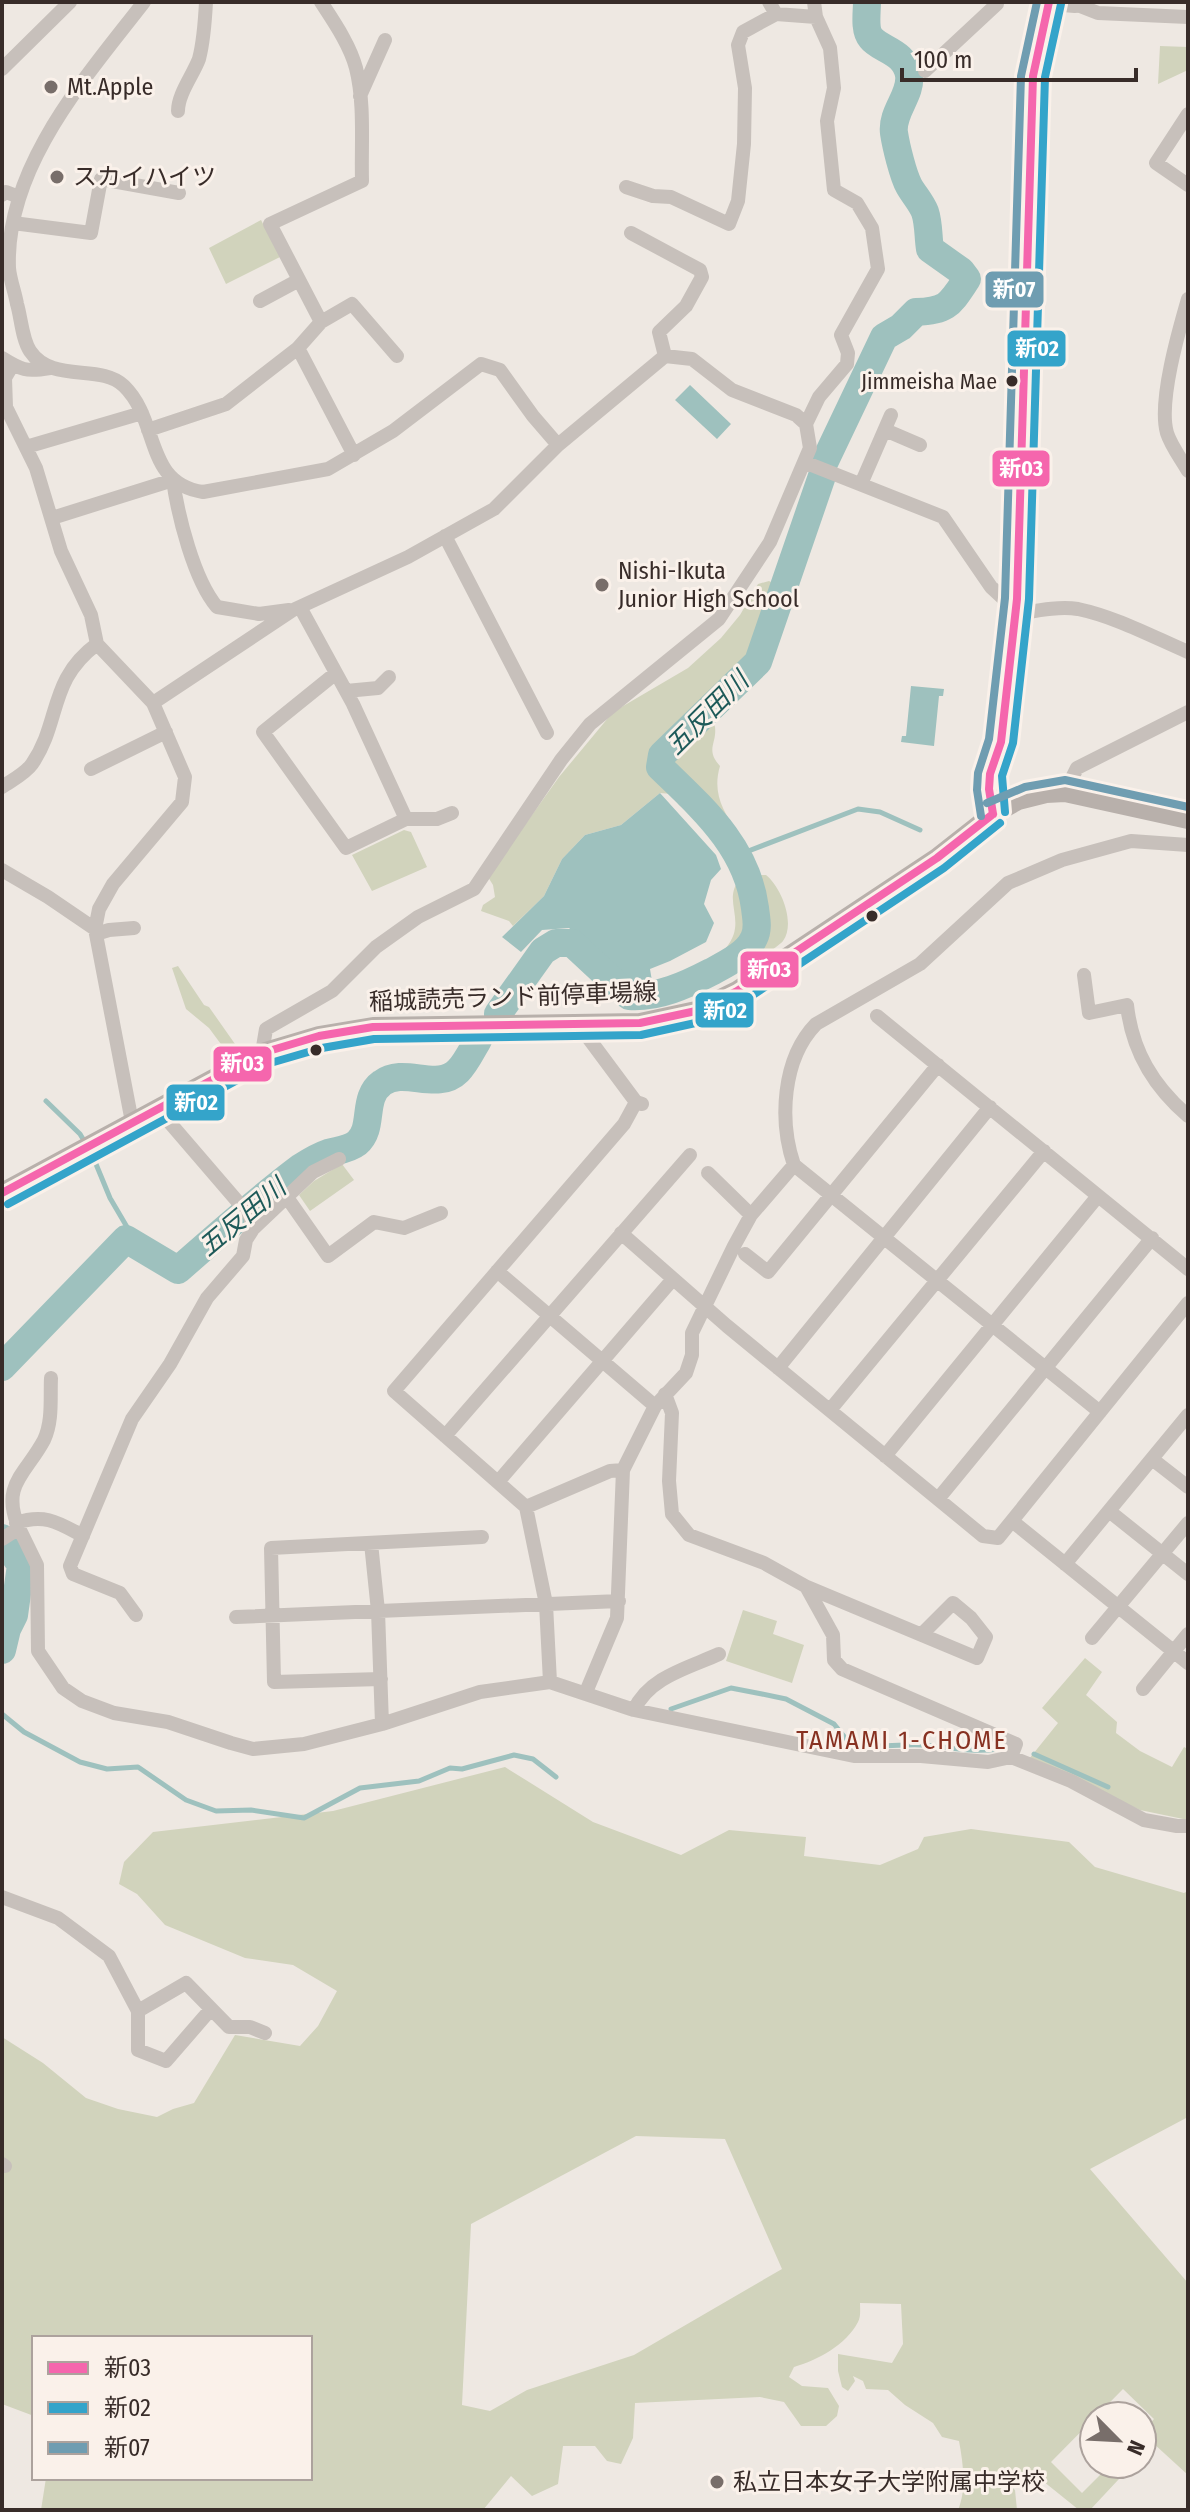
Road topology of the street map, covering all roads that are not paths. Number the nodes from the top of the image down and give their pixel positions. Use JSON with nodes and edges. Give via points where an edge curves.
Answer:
{"nodes":[{"id":1,"x":70,"y":2,"type":"edge"},
{"id":2,"x":144,"y":2,"type":"edge"},
{"id":3,"x":206,"y":2,"type":"edge"},
{"id":4,"x":321,"y":2,"type":"edge"},
{"id":5,"x":981,"y":2,"type":"edge"},
{"id":6,"x":1050,"y":2,"type":"edge"},
{"id":7,"x":998,"y":3,"type":"edge"},
{"id":8,"x":1077,"y":3,"type":"edge"},
{"id":9,"x":773,"y":8,"type":"edge"},
{"id":10,"x":815,"y":10,"type":"edge"},
{"id":11,"x":1188,"y":17,"type":"edge"},
{"id":12,"x":385,"y":40,"type":"dead end"},
{"id":13,"x":2,"y":69,"type":"edge"},
{"id":14,"x":925,"y":71,"type":"dead end"},
{"id":15,"x":360,"y":96,"type":"junction"},
{"id":16,"x":178,"y":111,"type":"dead end"},
{"id":17,"x":1188,"y":114,"type":"edge"},
{"id":18,"x":1188,"y":185,"type":"edge"},
{"id":19,"x":626,"y":187,"type":"dead end"},
{"id":20,"x":2,"y":195,"type":"edge"},
{"id":21,"x":170,"y":196,"type":"dead end"},
{"id":22,"x":19,"y":197,"type":"junction"},
{"id":23,"x":13,"y":223,"type":"junction"},
{"id":24,"x":631,"y":233,"type":"dead end"},
{"id":25,"x":299,"y":280,"type":"junction"},
{"id":26,"x":1188,"y":299,"type":"edge"},
{"id":27,"x":260,"y":301,"type":"dead end"},
{"id":28,"x":321,"y":322,"type":"junction"},
{"id":29,"x":1184,"y":331,"type":"edge"},
{"id":30,"x":298,"y":348,"type":"junction"},
{"id":31,"x":397,"y":356,"type":"dead end"},
{"id":32,"x":665,"y":356,"type":"junction"},
{"id":33,"x":7,"y":362,"type":"edge"},
{"id":34,"x":50,"y":368,"type":"junction"},
{"id":35,"x":142,"y":413,"type":"junction"},
{"id":36,"x":891,"y":415,"type":"dead end"},
{"id":37,"x":806,"y":424,"type":"junction"},
{"id":38,"x":148,"y":430,"type":"junction"},
{"id":39,"x":885,"y":430,"type":"junction"},
{"id":40,"x":558,"y":445,"type":"junction"},
{"id":41,"x":920,"y":445,"type":"dead end"},
{"id":42,"x":26,"y":447,"type":"junction"},
{"id":43,"x":354,"y":455,"type":"junction"},
{"id":44,"x":804,"y":462,"type":"junction"},
{"id":45,"x":1188,"y":471,"type":"edge"},
{"id":46,"x":173,"y":480,"type":"junction"},
{"id":47,"x":861,"y":484,"type":"junction"},
{"id":48,"x":52,"y":518,"type":"junction"},
{"id":49,"x":445,"y":536,"type":"junction"},
{"id":50,"x":1016,"y":606,"type":"junction"},
{"id":51,"x":296,"y":608,"type":"junction"},
{"id":52,"x":97,"y":644,"type":"junction"},
{"id":53,"x":1188,"y":652,"type":"edge"},
{"id":54,"x":336,"y":673,"type":"junction"},
{"id":55,"x":389,"y":677,"type":"dead end"},
{"id":56,"x":346,"y":691,"type":"junction"},
{"id":57,"x":153,"y":703,"type":"junction"},
{"id":58,"x":1188,"y":712,"type":"edge"},
{"id":59,"x":166,"y":732,"type":"junction"},
{"id":60,"x":547,"y":733,"type":"dead end"},
{"id":61,"x":91,"y":769,"type":"dead end"},
{"id":62,"x":2,"y":787,"type":"edge"},
{"id":63,"x":1065,"y":792,"type":"junction"},
{"id":64,"x":452,"y":813,"type":"dead end"},
{"id":65,"x":993,"y":814,"type":"junction"},
{"id":66,"x":406,"y":819,"type":"junction"},
{"id":67,"x":1188,"y":819,"type":"edge"},
{"id":68,"x":1188,"y":845,"type":"edge"},
{"id":69,"x":2,"y":870,"type":"edge"},
{"id":70,"x":134,"y":928,"type":"dead end"},
{"id":71,"x":96,"y":932,"type":"junction"},
{"id":72,"x":1084,"y":975,"type":"dead end"},
{"id":73,"x":877,"y":1016,"type":"dead end"},
{"id":74,"x":578,"y":1024,"type":"junction"},
{"id":75,"x":262,"y":1053,"type":"junction"},
{"id":76,"x":938,"y":1065,"type":"junction"},
{"id":77,"x":990,"y":1107,"type":"junction"},
{"id":78,"x":158,"y":1109,"type":"junction"},
{"id":79,"x":1188,"y":1116,"type":"edge"},
{"id":80,"x":132,"y":1122,"type":"junction"},
{"id":81,"x":1044,"y":1151,"type":"junction"},
{"id":82,"x":690,"y":1155,"type":"dead end"},
{"id":83,"x":339,"y":1159,"type":"dead end"},
{"id":84,"x":794,"y":1165,"type":"junction"},
{"id":85,"x":708,"y":1173,"type":"dead end"},
{"id":86,"x":2,"y":1193,"type":"edge"},
{"id":87,"x":832,"y":1195,"type":"junction"},
{"id":88,"x":286,"y":1196,"type":"junction"},
{"id":89,"x":1098,"y":1196,"type":"junction"},
{"id":90,"x":441,"y":1213,"type":"dead end"},
{"id":91,"x":751,"y":1215,"type":"junction"},
{"id":92,"x":248,"y":1217,"type":"junction"},
{"id":93,"x":621,"y":1233,"type":"junction"},
{"id":94,"x":884,"y":1237,"type":"junction"},
{"id":95,"x":1152,"y":1238,"type":"junction"},
{"id":96,"x":745,"y":1254,"type":"dead end"},
{"id":97,"x":1188,"y":1269,"type":"edge"},
{"id":98,"x":497,"y":1271,"type":"junction"},
{"id":99,"x":673,"y":1279,"type":"junction"},
{"id":100,"x":937,"y":1280,"type":"junction"},
{"id":101,"x":1188,"y":1303,"type":"edge"},
{"id":102,"x":703,"y":1306,"type":"junction"},
{"id":103,"x":550,"y":1315,"type":"junction"},
{"id":104,"x":992,"y":1325,"type":"junction"},
{"id":105,"x":603,"y":1359,"type":"junction"},
{"id":106,"x":778,"y":1368,"type":"junction"},
{"id":107,"x":1045,"y":1368,"type":"junction"},
{"id":108,"x":51,"y":1378,"type":"dead end"},
{"id":109,"x":660,"y":1400,"type":"junction"},
{"id":110,"x":830,"y":1410,"type":"junction"},
{"id":111,"x":1100,"y":1412,"type":"junction"},
{"id":112,"x":1188,"y":1415,"type":"edge"},
{"id":113,"x":445,"y":1436,"type":"junction"},
{"id":114,"x":885,"y":1456,"type":"junction"},
{"id":115,"x":1152,"y":1459,"type":"junction"},
{"id":116,"x":623,"y":1470,"type":"junction"},
{"id":117,"x":498,"y":1482,"type":"junction"},
{"id":118,"x":1188,"y":1487,"type":"edge"},
{"id":119,"x":938,"y":1499,"type":"junction"},
{"id":120,"x":526,"y":1507,"type":"junction"},
{"id":121,"x":1109,"y":1511,"type":"junction"},
{"id":122,"x":1012,"y":1521,"type":"junction"},
{"id":123,"x":1188,"y":1523,"type":"edge"},
{"id":124,"x":11,"y":1531,"type":"edge"},
{"id":125,"x":83,"y":1536,"type":"junction"},
{"id":126,"x":482,"y":1537,"type":"dead end"},
{"id":127,"x":371,"y":1543,"type":"junction"},
{"id":128,"x":1163,"y":1553,"type":"junction"},
{"id":129,"x":1065,"y":1564,"type":"junction"},
{"id":130,"x":1188,"y":1574,"type":"edge"},
{"id":131,"x":807,"y":1587,"type":"junction"},
{"id":132,"x":619,"y":1601,"type":"junction"},
{"id":133,"x":546,"y":1604,"type":"junction"},
{"id":134,"x":1119,"y":1607,"type":"junction"},
{"id":135,"x":378,"y":1611,"type":"junction"},
{"id":136,"x":136,"y":1615,"type":"dead end"},
{"id":137,"x":273,"y":1615,"type":"junction"},
{"id":138,"x":236,"y":1617,"type":"dead end"},
{"id":139,"x":922,"y":1634,"type":"dead end"},
{"id":140,"x":1188,"y":1634,"type":"edge"},
{"id":141,"x":1092,"y":1638,"type":"dead end"},
{"id":142,"x":1174,"y":1651,"type":"junction"},
{"id":143,"x":719,"y":1654,"type":"dead end"},
{"id":144,"x":1188,"y":1663,"type":"edge"},
{"id":145,"x":381,"y":1679,"type":"junction"},
{"id":146,"x":550,"y":1682,"type":"junction"},
{"id":147,"x":1143,"y":1689,"type":"dead end"},
{"id":148,"x":586,"y":1692,"type":"junction"},
{"id":149,"x":634,"y":1710,"type":"junction"},
{"id":150,"x":382,"y":1724,"type":"junction"},
{"id":151,"x":1011,"y":1757,"type":"junction"},
{"id":152,"x":1188,"y":1826,"type":"edge"},
{"id":153,"x":2,"y":1897,"type":"edge"},
{"id":154,"x":211,"y":2009,"type":"junction"},
{"id":155,"x":138,"y":2011,"type":"junction"},
{"id":156,"x":265,"y":2033,"type":"dead end"}],
"edges":[{"from":1,"to":13,"type":"street"},
{"from":2,"to":22,"type":"street","via":[[75,91]]},
{"from":3,"to":16,"type":"street","via":[[199,56]]},
{"from":4,"to":15,"type":"street","via":[[356,66]]},
{"from":5,"to":7,"type":"street"},
{"from":6,"to":8,"type":"street"},
{"from":6,"to":50,"type":"street","via":[[1033,76]]},
{"from":7,"to":14,"type":"street"},
{"from":8,"to":11,"type":"street","via":[[1098,13]]},
{"from":9,"to":10,"type":"street"},
{"from":9,"to":19,"type":"street","via":[[743,32],[738,45],[745,88],[744,144],[738,201],[729,224],[671,197]]},
{"from":10,"to":37,"type":"street","via":[[830,48],[834,88],[827,121],[834,190],[857,203],[872,228],[878,269],[841,335],[847,364],[819,397]]},
{"from":12,"to":15,"type":"street"},
{"from":15,"to":25,"type":"street","via":[[362,181],[270,224]]},
{"from":17,"to":18,"type":"street","via":[[1156,163]]},
{"from":20,"to":22,"type":"street"},
{"from":21,"to":23,"type":"street","via":[[101,179],[91,233]]},
{"from":22,"to":23,"type":"street"},
{"from":23,"to":34,"type":"street","via":[[9,271],[29,350]]},
{"from":24,"to":32,"type":"street","via":[[700,270],[702,277],[686,306],[659,332]]},
{"from":25,"to":27,"type":"street"},
{"from":25,"to":28,"type":"street"},
{"from":26,"to":29,"type":"street"},
{"from":28,"to":30,"type":"street"},
{"from":28,"to":31,"type":"street","via":[[352,304]]},
{"from":29,"to":45,"type":"street","via":[[1166,401],[1167,433]]},
{"from":30,"to":38,"type":"street","via":[[226,404]]},
{"from":30,"to":43,"type":"street"},
{"from":32,"to":37,"type":"street","via":[[692,359],[732,390],[796,415]]},
{"from":32,"to":40,"type":"street"},
{"from":33,"to":34,"type":"street","via":[[33,371]]},
{"from":33,"to":42,"type":"street","via":[[6,407]]},
{"from":34,"to":35,"type":"street","via":[[119,383]]},
{"from":35,"to":38,"type":"street"},
{"from":35,"to":42,"type":"street"},
{"from":36,"to":39,"type":"street"},
{"from":37,"to":44,"type":"street","via":[[810,448]]},
{"from":38,"to":46,"type":"street","via":[[162,467]]},
{"from":39,"to":41,"type":"street"},
{"from":39,"to":47,"type":"street"},
{"from":40,"to":43,"type":"street","via":[[500,370],[481,364]]},
{"from":40,"to":49,"type":"street","via":[[494,509]]},
{"from":42,"to":48,"type":"street"},
{"from":43,"to":46,"type":"street","via":[[328,469],[203,492]]},
{"from":44,"to":47,"type":"street"},
{"from":44,"to":75,"type":"street","via":[[770,542],[719,619],[590,724],[474,889],[418,917],[376,947],[332,991],[266,1029]]},
{"from":46,"to":48,"type":"street"},
{"from":46,"to":51,"type":"street","via":[[205,593],[217,607],[259,614]]},
{"from":47,"to":50,"type":"street","via":[[943,517],[991,587]]},
{"from":48,"to":52,"type":"street","via":[[91,615]]},
{"from":49,"to":51,"type":"street"},
{"from":49,"to":60,"type":"street"},
{"from":50,"to":53,"type":"street","via":[[1077,609]]},
{"from":50,"to":65,"type":"street","via":[[1001,742],[990,774]]},
{"from":51,"to":54,"type":"street"},
{"from":51,"to":57,"type":"street"},
{"from":52,"to":57,"type":"street"},
{"from":52,"to":62,"type":"street","via":[[65,677],[33,763]]},
{"from":54,"to":56,"type":"street"},
{"from":54,"to":66,"type":"street","via":[[263,732],[346,848]]},
{"from":55,"to":56,"type":"street","via":[[378,688]]},
{"from":56,"to":66,"type":"street"},
{"from":57,"to":59,"type":"street"},
{"from":58,"to":63,"type":"street","via":[[1077,768]]},
{"from":59,"to":61,"type":"street"},
{"from":59,"to":71,"type":"street","via":[[185,777],[182,802],[113,884],[99,909]]},
{"from":63,"to":65,"type":"main road","name":"稲城読売ランド前停車場線","via":[[1018,800]]},
{"from":63,"to":67,"type":"main road","name":"稲城読売ランド前停車場線"},
{"from":64,"to":66,"type":"street","via":[[437,819]]},
{"from":65,"to":74,"type":"main road","name":"稲城読売ランド前停車場線","via":[[937,858],[737,991],[696,1011],[640,1023]]},
{"from":68,"to":84,"type":"street","via":[[1131,841],[1062,860],[1008,883],[920,964],[816,1024],[796,1054],[784,1107]]},
{"from":69,"to":71,"type":"street"},
{"from":70,"to":71,"type":"street"},
{"from":71,"to":80,"type":"street"},
{"from":72,"to":79,"type":"street","via":[[1089,1013],[1127,1005],[1144,1067]]},
{"from":73,"to":76,"type":"street"},
{"from":74,"to":75,"type":"main road","name":"稲城読売ランド前停車場線","via":[[373,1027]]},
{"from":74,"to":98,"type":"street","via":[[640,1103]]},
{"from":75,"to":78,"type":"main road","name":"稲城読売ランド前停車場線"},
{"from":76,"to":77,"type":"street"},
{"from":76,"to":87,"type":"street"},
{"from":77,"to":81,"type":"street"},
{"from":77,"to":94,"type":"street"},
{"from":78,"to":80,"type":"main road","name":"稲城読売ランド前停車場線"},
{"from":78,"to":92,"type":"street"},
{"from":80,"to":86,"type":"main road","name":"稲城読売ランド前停車場線"},
{"from":81,"to":89,"type":"street"},
{"from":81,"to":100,"type":"street"},
{"from":82,"to":93,"type":"street"},
{"from":83,"to":88,"type":"street","via":[[313,1172]]},
{"from":84,"to":87,"type":"street"},
{"from":84,"to":91,"type":"street"},
{"from":85,"to":91,"type":"street"},
{"from":87,"to":94,"type":"street"},
{"from":87,"to":96,"type":"street","via":[[768,1272]]},
{"from":88,"to":90,"type":"street","via":[[328,1256],[374,1222],[404,1228]]},
{"from":88,"to":92,"type":"street"},
{"from":89,"to":95,"type":"street"},
{"from":89,"to":104,"type":"street"},
{"from":91,"to":102,"type":"street"},
{"from":92,"to":125,"type":"street","via":[[243,1256],[207,1298],[132,1419]]},
{"from":93,"to":99,"type":"street"},
{"from":93,"to":103,"type":"street"},
{"from":94,"to":100,"type":"street"},
{"from":94,"to":106,"type":"street"},
{"from":95,"to":97,"type":"street"},
{"from":95,"to":107,"type":"street"},
{"from":98,"to":103,"type":"street"},
{"from":98,"to":113,"type":"street","via":[[394,1391]]},
{"from":99,"to":102,"type":"street"},
{"from":99,"to":105,"type":"street"},
{"from":100,"to":104,"type":"street"},
{"from":100,"to":110,"type":"street"},
{"from":101,"to":111,"type":"street"},
{"from":102,"to":106,"type":"street"},
{"from":102,"to":109,"type":"street","via":[[692,1333],[686,1373]]},
{"from":103,"to":105,"type":"street"},
{"from":103,"to":113,"type":"street"},
{"from":104,"to":107,"type":"street"},
{"from":104,"to":114,"type":"street"},
{"from":105,"to":109,"type":"street"},
{"from":105,"to":117,"type":"street"},
{"from":106,"to":110,"type":"street"},
{"from":107,"to":111,"type":"street"},
{"from":107,"to":119,"type":"street"},
{"from":108,"to":124,"type":"street","via":[[50,1422],[44,1440],[15,1479]]},
{"from":109,"to":116,"type":"street"},
{"from":109,"to":131,"type":"street","via":[[672,1413],[672,1514],[689,1535],[764,1563]]},
{"from":110,"to":114,"type":"street"},
{"from":111,"to":122,"type":"street"},
{"from":112,"to":115,"type":"street"},
{"from":113,"to":117,"type":"street"},
{"from":114,"to":119,"type":"street"},
{"from":115,"to":118,"type":"street"},
{"from":115,"to":121,"type":"street"},
{"from":116,"to":120,"type":"street"},
{"from":116,"to":132,"type":"street"},
{"from":117,"to":120,"type":"street"},
{"from":119,"to":122,"type":"street","via":[[983,1536],[998,1538]]},
{"from":120,"to":133,"type":"street"},
{"from":121,"to":128,"type":"street"},
{"from":121,"to":129,"type":"street"},
{"from":122,"to":129,"type":"street"},
{"from":123,"to":128,"type":"street"},
{"from":124,"to":125,"type":"street","via":[[25,1520],[52,1519]]},
{"from":124,"to":150,"type":"street","via":[[37,1565],[38,1651],[63,1688],[82,1701],[253,1749],[304,1744]]},
{"from":125,"to":136,"type":"street","via":[[70,1566],[73,1574],[120,1593]]},
{"from":126,"to":127,"type":"street"},
{"from":127,"to":135,"type":"street"},
{"from":127,"to":137,"type":"street","via":[[271,1548]]},
{"from":128,"to":130,"type":"street"},
{"from":128,"to":134,"type":"street"},
{"from":129,"to":134,"type":"street"},
{"from":131,"to":139,"type":"street"},
{"from":131,"to":151,"type":"street","via":[[833,1635],[834,1660],[842,1669],[1016,1744]]},
{"from":132,"to":133,"type":"street"},
{"from":132,"to":148,"type":"street"},
{"from":133,"to":135,"type":"street"},
{"from":133,"to":146,"type":"street"},
{"from":134,"to":141,"type":"street"},
{"from":134,"to":142,"type":"street"},
{"from":135,"to":137,"type":"street"},
{"from":135,"to":145,"type":"street"},
{"from":137,"to":138,"type":"street"},
{"from":137,"to":145,"type":"street","via":[[274,1682]]},
{"from":140,"to":142,"type":"street"},
{"from":142,"to":144,"type":"street"},
{"from":142,"to":147,"type":"street"},
{"from":143,"to":149,"type":"street","via":[[649,1688]]},
{"from":145,"to":150,"type":"street"},
{"from":146,"to":148,"type":"street"},
{"from":146,"to":150,"type":"street","via":[[480,1692]]},
{"from":148,"to":149,"type":"street"},
{"from":149,"to":151,"type":"street","via":[[854,1756],[988,1762]]},
{"from":151,"to":152,"type":"street","via":[[1144,1820]]},
{"from":153,"to":155,"type":"street","via":[[58,1918],[109,1956]]},
{"from":154,"to":155,"type":"street","via":[[186,1983]]},
{"from":154,"to":155,"type":"street","via":[[166,2061],[138,2050]]},
{"from":154,"to":156,"type":"street","via":[[229,2027]]}]}
